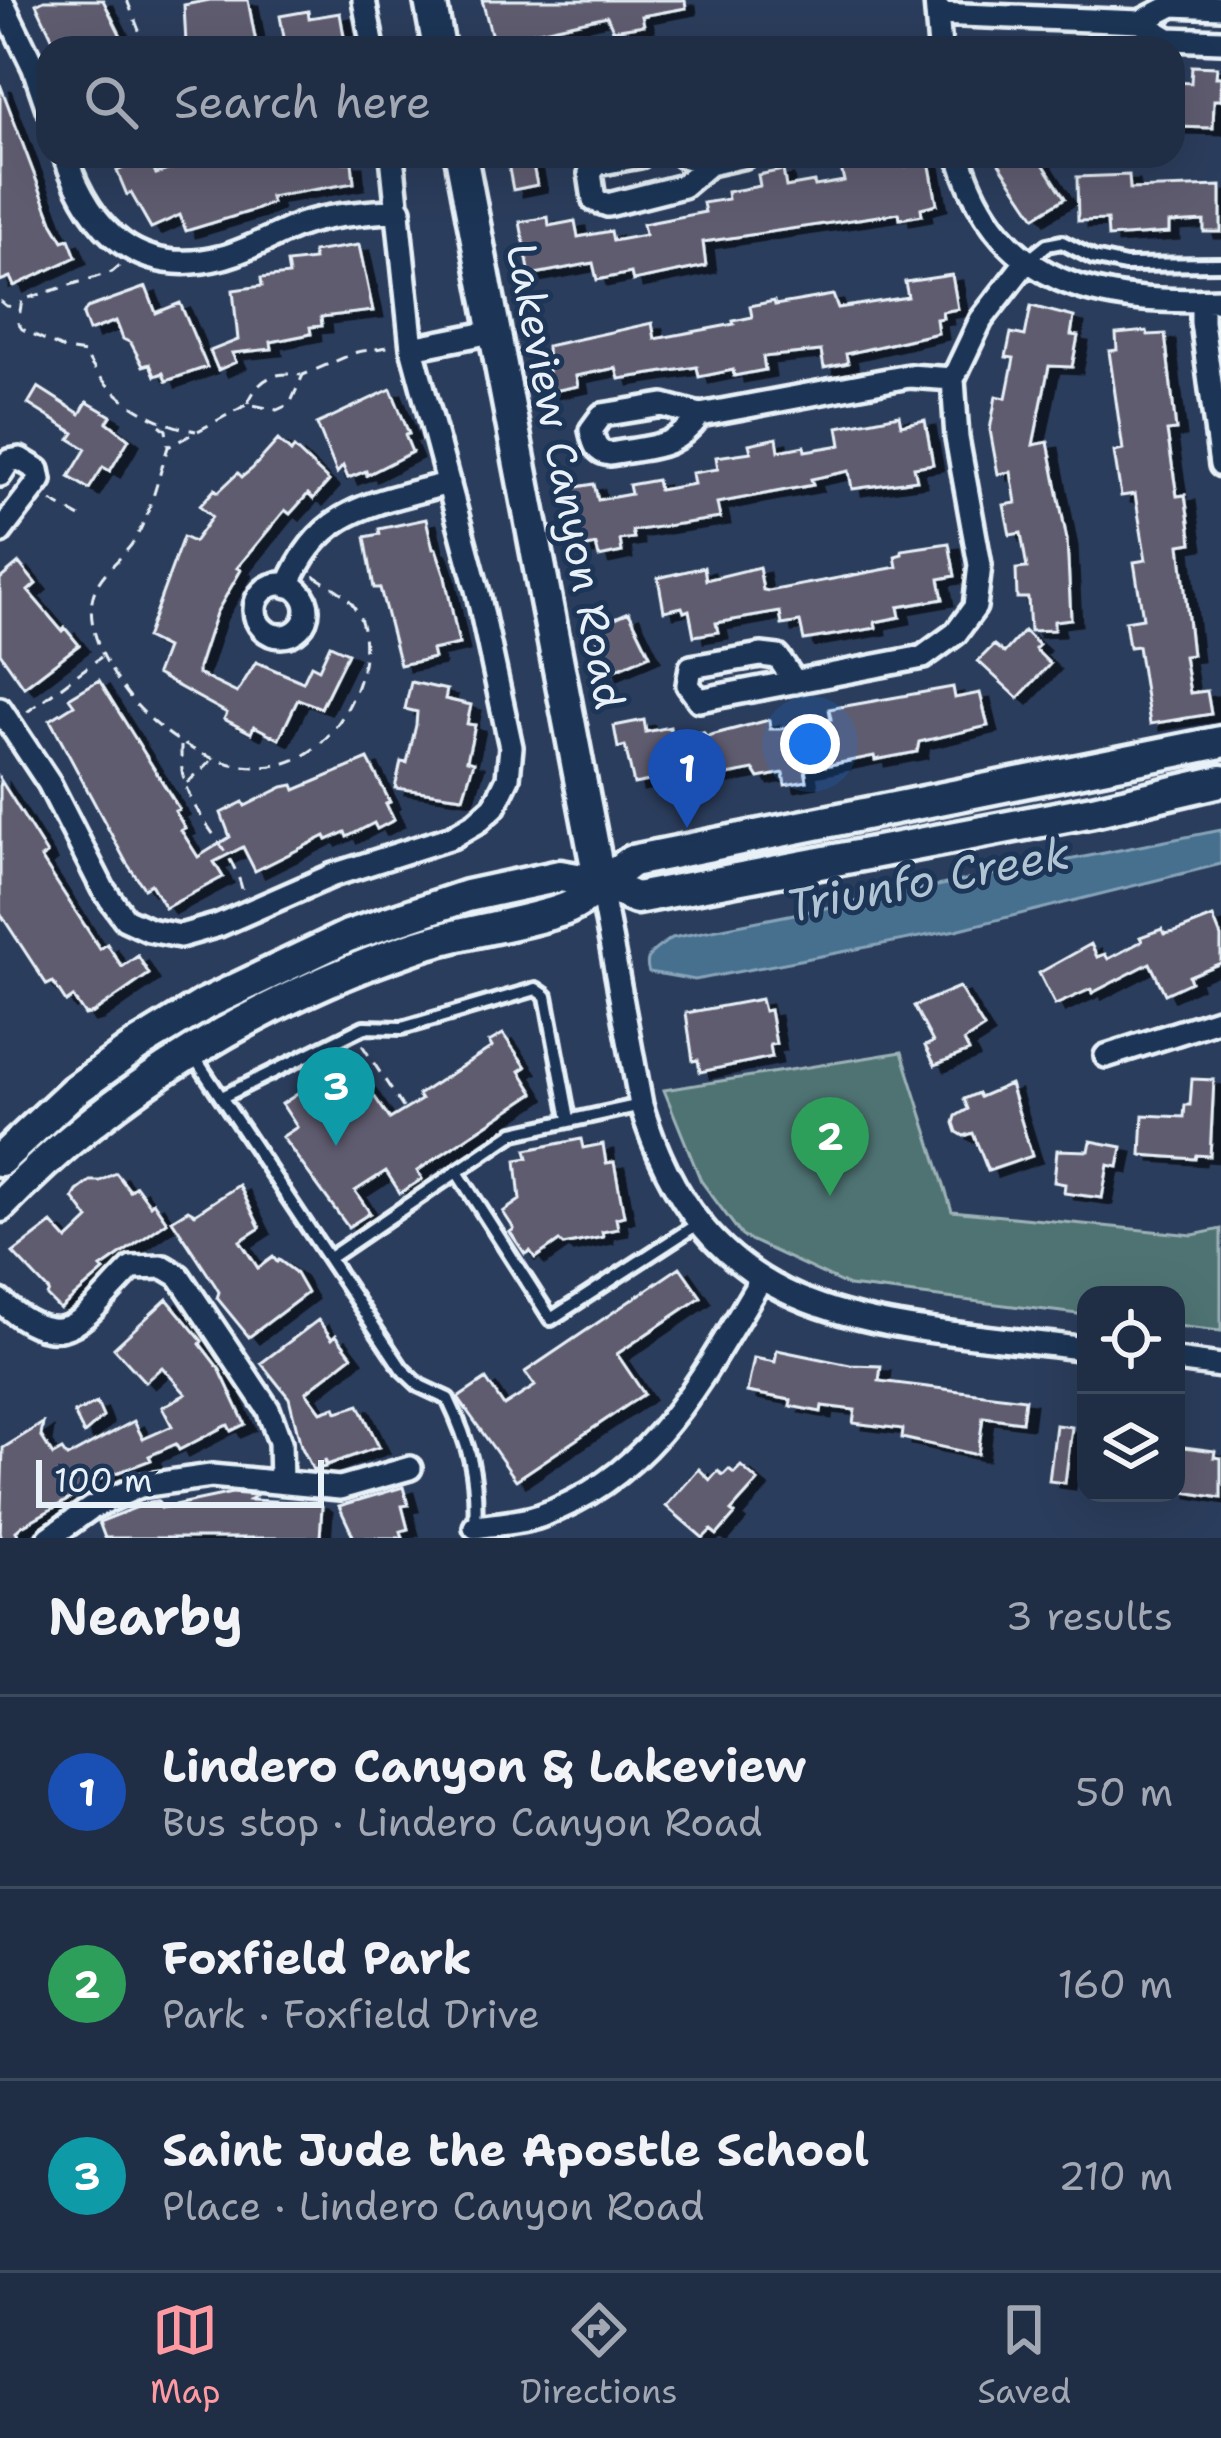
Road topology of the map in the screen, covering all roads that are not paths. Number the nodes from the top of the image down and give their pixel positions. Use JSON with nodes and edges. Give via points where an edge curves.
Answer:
{"nodes":[{"id":1,"x":1,"y":0,"type":"edge"},
{"id":2,"x":364,"y":0,"type":"edge"},
{"id":3,"x":430,"y":0,"type":"edge"},
{"id":4,"x":937,"y":7,"type":"edge"},
{"id":5,"x":1221,"y":7,"type":"edge"},
{"id":6,"x":1141,"y":22,"type":"junction"},
{"id":7,"x":371,"y":36,"type":"edge"},
{"id":8,"x":438,"y":36,"type":"edge"},
{"id":9,"x":1164,"y":36,"type":"edge"},
{"id":10,"x":1185,"y":40,"type":"edge"},
{"id":11,"x":1221,"y":41,"type":"edge"},
{"id":12,"x":36,"y":81,"type":"edge"},
{"id":13,"x":70,"y":168,"type":"edge"},
{"id":14,"x":394,"y":168,"type":"edge"},
{"id":15,"x":463,"y":168,"type":"edge"},
{"id":16,"x":594,"y":168,"type":"edge"},
{"id":17,"x":704,"y":168,"type":"edge"},
{"id":18,"x":964,"y":168,"type":"edge"},
{"id":19,"x":400,"y":210,"type":"junction"},
{"id":20,"x":1026,"y":262,"type":"junction"},
{"id":21,"x":1221,"y":264,"type":"edge"},
{"id":22,"x":1212,"y":300,"type":"edge"},
{"id":23,"x":497,"y":331,"type":"junction"},
{"id":24,"x":412,"y":348,"type":"junction"},
{"id":25,"x":953,"y":380,"type":"junction"},
{"id":26,"x":700,"y":416,"type":"dead end"},
{"id":27,"x":1221,"y":465,"type":"edge"},
{"id":28,"x":0,"y":475,"type":"edge"},
{"id":29,"x":449,"y":483,"type":"junction"},
{"id":30,"x":0,"y":532,"type":"edge"},
{"id":31,"x":292,"y":575,"type":"road end"},
{"id":32,"x":795,"y":682,"type":"dead end"},
{"id":33,"x":5,"y":716,"type":"edge"},
{"id":34,"x":1221,"y":742,"type":"edge"},
{"id":35,"x":1221,"y":781,"type":"edge"},
{"id":36,"x":600,"y":883,"type":"junction"},
{"id":37,"x":1221,"y":1018,"type":"edge"},
{"id":38,"x":191,"y":1053,"type":"junction"},
{"id":39,"x":1106,"y":1056,"type":"dead end"},
{"id":40,"x":222,"y":1097,"type":"junction"},
{"id":41,"x":641,"y":1105,"type":"junction"},
{"id":42,"x":569,"y":1119,"type":"junction"},
{"id":43,"x":0,"y":1160,"type":"edge"},
{"id":44,"x":457,"y":1172,"type":"junction"},
{"id":45,"x":0,"y":1206,"type":"edge"},
{"id":46,"x":699,"y":1223,"type":"junction"},
{"id":47,"x":331,"y":1257,"type":"junction"},
{"id":48,"x":760,"y":1281,"type":"junction"},
{"id":49,"x":0,"y":1300,"type":"edge"},
{"id":50,"x":1077,"y":1347,"type":"edge"},
{"id":51,"x":1185,"y":1361,"type":"edge"},
{"id":52,"x":1221,"y":1366,"type":"edge"},
{"id":53,"x":410,"y":1468,"type":"dead end"},
{"id":54,"x":281,"y":1482,"type":"junction"},
{"id":55,"x":475,"y":1527,"type":"joint"},
{"id":56,"x":49,"y":1538,"type":"edge"}],
"edges":[{"from":1,"to":12,"type":"street"},
{"from":2,"to":7,"type":"street"},
{"from":3,"to":8,"type":"street"},
{"from":4,"to":6,"type":"street"},
{"from":5,"to":6,"type":"street","via":[[1173,5]]},
{"from":6,"to":9,"type":"street"},
{"from":10,"to":11,"type":"street"},
{"from":13,"to":19,"type":"street","via":[[102,228],[160,261],[228,256],[302,224]]},
{"from":14,"to":19,"type":"street"},
{"from":15,"to":23,"type":"street","name":"Lakeview Canyon Road"},
{"from":16,"to":17,"type":"street","via":[[594,200],[608,205],[683,186]]},
{"from":18,"to":20,"type":"street","via":[[976,201]]},
{"from":19,"to":24,"type":"street"},
{"from":20,"to":21,"type":"lane","via":[[1062,242],[1125,265]]},
{"from":20,"to":22,"type":"street","via":[[1100,295]]},
{"from":20,"to":25,"type":"street","via":[[981,320]]},
{"from":22,"to":27,"type":"street"},
{"from":23,"to":24,"type":"street"},
{"from":23,"to":36,"type":"street","name":"Lakeview Canyon Road"},
{"from":24,"to":29,"type":"street"},
{"from":25,"to":26,"type":"street","via":[[909,376]]},
{"from":25,"to":32,"type":"street","via":[[980,565],[975,607],[923,657]]},
{"from":28,"to":30,"type":"street","via":[[20,459],[40,479]]},
{"from":29,"to":31,"type":"street","via":[[329,525]]},
{"from":29,"to":33,"type":"street","via":[[511,748],[494,807],[452,837],[333,874],[219,925],[180,936],[149,931],[125,919],[103,889]]},
{"from":34,"to":36,"type":"street","via":[[632,861]]},
{"from":35,"to":36,"type":"street","via":[[636,898]]},
{"from":36,"to":38,"type":"street","via":[[570,908],[417,946],[317,985]]},
{"from":36,"to":41,"type":"street"},
{"from":36,"to":43,"type":"street","via":[[560,876],[466,896],[271,970],[135,1048]]},
{"from":37,"to":39,"type":"street"},
{"from":38,"to":40,"type":"lane"},
{"from":38,"to":45,"type":"street","via":[[93,1120]]},
{"from":40,"to":42,"type":"lane","via":[[353,1030],[402,1028],[536,989],[546,996]]},
{"from":40,"to":47,"type":"lane"},
{"from":41,"to":42,"type":"lane"},
{"from":41,"to":46,"type":"street","via":[[667,1175]]},
{"from":42,"to":44,"type":"lane","via":[[514,1133]]},
{"from":44,"to":46,"type":"lane","via":[[551,1319]]},
{"from":44,"to":47,"type":"lane"},
{"from":46,"to":48,"type":"street"},
{"from":47,"to":55,"type":"lane","via":[[402,1369],[448,1399],[478,1485]]},
{"from":48,"to":50,"type":"street","via":[[865,1319]]},
{"from":48,"to":55,"type":"street","via":[[680,1414],[642,1454],[539,1517]]},
{"from":49,"to":54,"type":"street","via":[[23,1321],[61,1332],[132,1268],[164,1267],[178,1276],[268,1409],[280,1442]]},
{"from":51,"to":52,"type":"street"},
{"from":53,"to":54,"type":"street","via":[[340,1489]]},
{"from":54,"to":56,"type":"street","via":[[211,1476],[140,1486]]}]}
